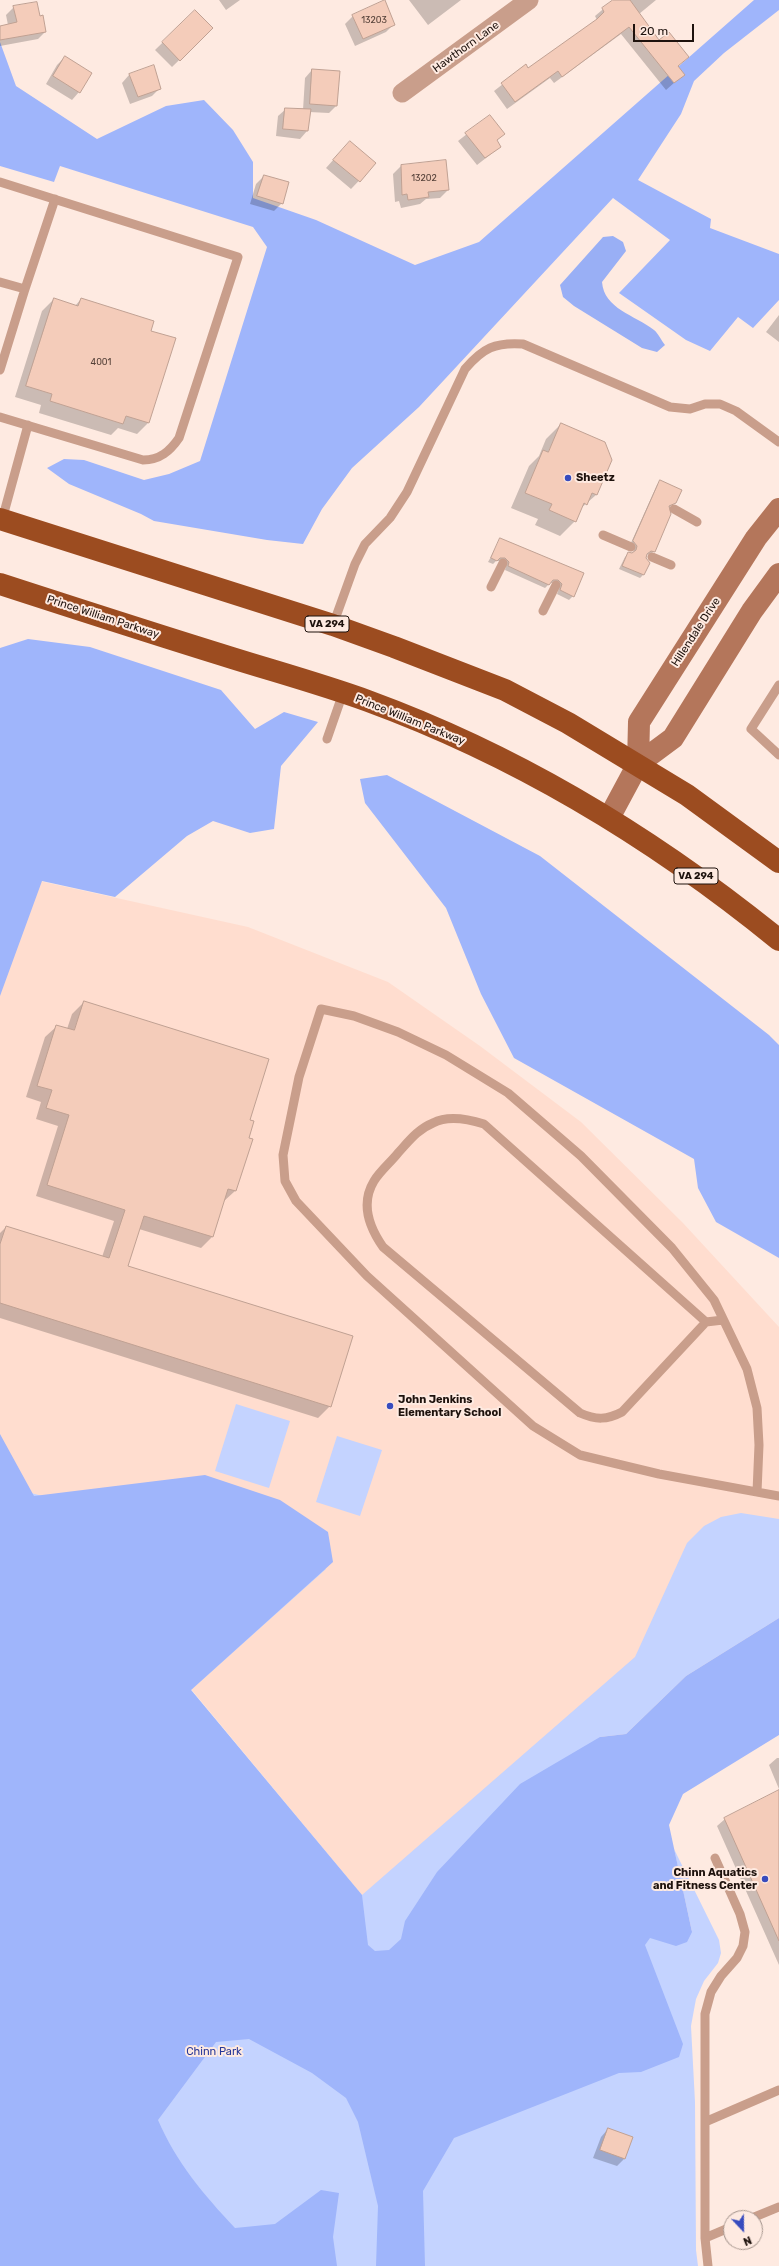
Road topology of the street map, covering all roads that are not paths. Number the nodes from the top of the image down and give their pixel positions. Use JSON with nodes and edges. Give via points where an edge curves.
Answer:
{"nodes":[{"id":1,"x":529,"y":0,"type":"edge"},
{"id":2,"x":402,"y":93,"type":"dead end"},
{"id":3,"x":0,"y":182,"type":"edge"},
{"id":4,"x":55,"y":199,"type":"junction"},
{"id":5,"x":0,"y":282,"type":"edge"},
{"id":6,"x":25,"y":289,"type":"junction"},
{"id":7,"x":0,"y":370,"type":"edge"},
{"id":8,"x":0,"y":417,"type":"edge"},
{"id":9,"x":28,"y":425,"type":"junction"},
{"id":10,"x":779,"y":442,"type":"edge"},
{"id":11,"x":674,"y":508,"type":"dead end"},
{"id":12,"x":779,"y":509,"type":"edge"},
{"id":13,"x":1,"y":522,"type":"edge"},
{"id":14,"x":697,"y":522,"type":"dead end"},
{"id":15,"x":603,"y":535,"type":"dead end"},
{"id":16,"x":631,"y":548,"type":"dead end"},
{"id":17,"x":652,"y":557,"type":"dead end"},
{"id":18,"x":503,"y":563,"type":"dead end"},
{"id":19,"x":671,"y":565,"type":"dead end"},
{"id":20,"x":779,"y":574,"type":"edge"},
{"id":21,"x":0,"y":584,"type":"edge"},
{"id":22,"x":556,"y":585,"type":"dead end"},
{"id":23,"x":491,"y":587,"type":"dead end"},
{"id":24,"x":543,"y":611,"type":"dead end"},
{"id":25,"x":333,"y":626,"type":"junction"},
{"id":26,"x":779,"y":685,"type":"edge"},
{"id":27,"x":343,"y":693,"type":"junction"},
{"id":28,"x":327,"y":739,"type":"dead end"},
{"id":29,"x":779,"y":755,"type":"edge"},
{"id":30,"x":638,"y":764,"type":"junction"},
{"id":31,"x":609,"y":818,"type":"junction"},
{"id":32,"x":779,"y":862,"type":"edge"},
{"id":33,"x":779,"y":940,"type":"edge"},
{"id":34,"x":723,"y":1320,"type":"junction"},
{"id":35,"x":706,"y":1322,"type":"junction"},
{"id":36,"x":757,"y":1492,"type":"junction"},
{"id":37,"x":779,"y":1496,"type":"edge"},
{"id":38,"x":715,"y":1858,"type":"dead end"},
{"id":39,"x":779,"y":2090,"type":"edge"},
{"id":40,"x":705,"y":2122,"type":"junction"},
{"id":41,"x":779,"y":2207,"type":"edge"},
{"id":42,"x":763,"y":2214,"type":"edge"},
{"id":43,"x":723,"y":2230,"type":"edge"},
{"id":44,"x":705,"y":2238,"type":"junction"},
{"id":45,"x":708,"y":2266,"type":"edge"}],
"edges":[{"from":1,"to":2,"type":"street","name":"Hawthorn Lane"},
{"from":3,"to":4,"type":"lane"},
{"from":4,"to":6,"type":"lane"},
{"from":4,"to":9,"type":"lane","via":[[238,257],[179,438],[172,448],[162,456],[143,460]]},
{"from":5,"to":6,"type":"lane"},
{"from":6,"to":7,"type":"lane"},
{"from":8,"to":9,"type":"lane"},
{"from":9,"to":13,"type":"lane"},
{"from":10,"to":25,"type":"lane","via":[[720,404],[705,404],[690,409],[670,407],[523,344],[507,343],[491,347],[477,354],[465,369],[407,492],[390,518],[365,544],[355,564]]},
{"from":11,"to":14,"type":"lane"},
{"from":12,"to":30,"type":"main road","name":"Hillendale Drive","via":[[756,538],[639,722]]},
{"from":13,"to":25,"type":"highway","number":"VA 294"},
{"from":15,"to":16,"type":"lane"},
{"from":17,"to":19,"type":"lane"},
{"from":18,"to":23,"type":"lane"},
{"from":20,"to":30,"type":"main road","name":"Hillendale Drive","via":[[752,611],[673,738]]},
{"from":21,"to":27,"type":"highway","name":"Prince William Parkway","number":"VA 294"},
{"from":22,"to":24,"type":"lane"},
{"from":25,"to":30,"type":"highway","number":"VA 294","via":[[505,690]]},
{"from":26,"to":29,"type":"lane","via":[[751,729]]},
{"from":27,"to":28,"type":"lane"},
{"from":27,"to":31,"type":"highway","name":"Prince William Parkway","number":"VA 294","via":[[412,719],[491,754]]},
{"from":30,"to":31,"type":"main road","name":"Hillendale Drive"},
{"from":30,"to":32,"type":"highway","number":"VA 294","via":[[693,799]]},
{"from":31,"to":33,"type":"highway","name":"Prince William Parkway","number":"VA 294","via":[[682,866]]},
{"from":34,"to":35,"type":"lane"},
{"from":34,"to":36,"type":"lane","via":[[747,1368],[757,1408]]},
{"from":34,"to":36,"type":"lane","via":[[714,1300],[672,1248],[581,1156],[508,1093],[446,1055],[398,1032],[354,1016],[321,1009],[299,1077],[283,1155],[285,1181],[296,1201],[367,1276],[533,1426],[580,1455],[659,1474]]},
{"from":35,"to":35,"type":"lane","via":[[484,1124],[453,1118],[434,1122],[416,1134],[374,1181],[368,1196],[368,1216],[372,1231],[383,1247],[580,1413],[590,1418],[613,1417],[631,1404]]},
{"from":36,"to":37,"type":"lane"},
{"from":38,"to":40,"type":"lane","via":[[740,1914],[745,1932],[743,1946],[711,1992],[705,2014]]},
{"from":39,"to":40,"type":"lane"},
{"from":40,"to":44,"type":"lane"},
{"from":41,"to":42,"type":"lane"},
{"from":43,"to":44,"type":"lane"},
{"from":44,"to":45,"type":"lane"}]}
